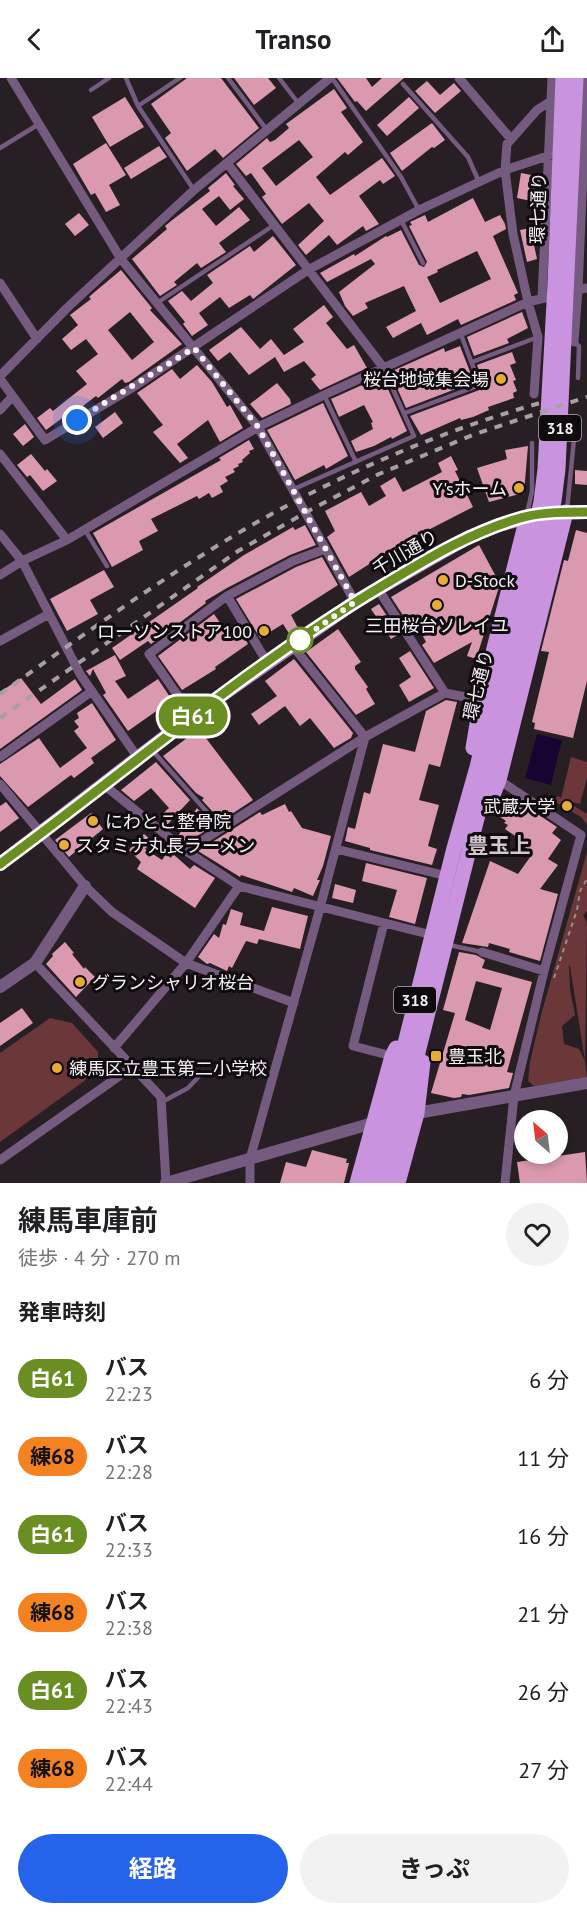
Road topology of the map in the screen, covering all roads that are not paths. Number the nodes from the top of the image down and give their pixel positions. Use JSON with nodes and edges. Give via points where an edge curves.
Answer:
{"nodes":[{"id":1,"x":11,"y":78,"type":"edge"},
{"id":2,"x":109,"y":78,"type":"edge"},
{"id":3,"x":126,"y":78,"type":"edge"},
{"id":4,"x":180,"y":78,"type":"edge"},
{"id":5,"x":228,"y":78,"type":"edge"},
{"id":6,"x":279,"y":78,"type":"edge"},
{"id":7,"x":331,"y":78,"type":"edge"},
{"id":8,"x":459,"y":78,"type":"edge"},
{"id":9,"x":542,"y":78,"type":"edge"},
{"id":10,"x":552,"y":78,"type":"edge"},
{"id":11,"x":563,"y":78,"type":"edge"},
{"id":12,"x":576,"y":78,"type":"edge"},
{"id":13,"x":587,"y":80,"type":"edge"},
{"id":14,"x":403,"y":84,"type":"dead end"},
{"id":15,"x":552,"y":89,"type":"junction"},
{"id":16,"x":91,"y":90,"type":"dead end"},
{"id":17,"x":551,"y":101,"type":"junction"},
{"id":18,"x":298,"y":104,"type":"junction"},
{"id":19,"x":138,"y":106,"type":"junction"},
{"id":20,"x":39,"y":124,"type":"junction"},
{"id":21,"x":267,"y":130,"type":"junction"},
{"id":22,"x":511,"y":139,"type":"junction"},
{"id":23,"x":586,"y":144,"type":"edge"},
{"id":24,"x":0,"y":148,"type":"edge"},
{"id":25,"x":548,"y":157,"type":"junction"},
{"id":26,"x":227,"y":163,"type":"junction"},
{"id":27,"x":505,"y":170,"type":"junction"},
{"id":28,"x":479,"y":182,"type":"junction"},
{"id":29,"x":194,"y":190,"type":"junction"},
{"id":30,"x":419,"y":210,"type":"junction"},
{"id":31,"x":401,"y":220,"type":"junction"},
{"id":32,"x":273,"y":225,"type":"junction"},
{"id":33,"x":121,"y":258,"type":"junction"},
{"id":34,"x":423,"y":263,"type":"dead end"},
{"id":35,"x":308,"y":270,"type":"junction"},
{"id":36,"x":0,"y":284,"type":"edge"},
{"id":37,"x":583,"y":289,"type":"edge"},
{"id":38,"x":542,"y":298,"type":"junction"},
{"id":39,"x":528,"y":302,"type":"junction"},
{"id":40,"x":157,"y":303,"type":"junction"},
{"id":41,"x":460,"y":332,"type":"junction"},
{"id":42,"x":538,"y":338,"type":"junction"},
{"id":43,"x":37,"y":339,"type":"junction"},
{"id":44,"x":574,"y":342,"type":"joint"},
{"id":45,"x":194,"y":348,"type":"junction"},
{"id":46,"x":471,"y":362,"type":"junction"},
{"id":47,"x":383,"y":367,"type":"junction"},
{"id":48,"x":0,"y":377,"type":"edge"},
{"id":49,"x":578,"y":378,"type":"dead end"},
{"id":50,"x":324,"y":394,"type":"junction"},
{"id":51,"x":534,"y":394,"type":"dead end"},
{"id":52,"x":12,"y":397,"type":"junction"},
{"id":53,"x":0,"y":410,"type":"edge"},
{"id":54,"x":405,"y":413,"type":"junction"},
{"id":55,"x":258,"y":427,"type":"junction"},
{"id":56,"x":575,"y":429,"type":"dead end"},
{"id":57,"x":532,"y":442,"type":"dead end"},
{"id":58,"x":0,"y":454,"type":"edge"},
{"id":59,"x":356,"y":462,"type":"junction"},
{"id":60,"x":292,"y":490,"type":"junction"},
{"id":61,"x":566,"y":512,"type":"junction"},
{"id":62,"x":587,"y":512,"type":"edge"},
{"id":63,"x":527,"y":517,"type":"junction"},
{"id":64,"x":84,"y":530,"type":"junction"},
{"id":65,"x":0,"y":534,"type":"edge"},
{"id":66,"x":68,"y":540,"type":"junction"},
{"id":67,"x":326,"y":549,"type":"junction"},
{"id":68,"x":22,"y":561,"type":"junction"},
{"id":69,"x":107,"y":566,"type":"dead end"},
{"id":70,"x":0,"y":575,"type":"edge"},
{"id":71,"x":378,"y":589,"type":"junction"},
{"id":72,"x":227,"y":596,"type":"junction"},
{"id":73,"x":355,"y":602,"type":"junction"},
{"id":74,"x":49,"y":614,"type":"junction"},
{"id":75,"x":0,"y":641,"type":"edge"},
{"id":76,"x":292,"y":645,"type":"junction"},
{"id":77,"x":267,"y":662,"type":"junction"},
{"id":78,"x":92,"y":691,"type":"junction"},
{"id":79,"x":445,"y":693,"type":"junction"},
{"id":80,"x":481,"y":700,"type":"junction"},
{"id":81,"x":192,"y":716,"type":"junction"},
{"id":82,"x":365,"y":737,"type":"junction"},
{"id":83,"x":151,"y":747,"type":"junction"},
{"id":84,"x":0,"y":757,"type":"edge"},
{"id":85,"x":138,"y":758,"type":"junction"},
{"id":86,"x":489,"y":773,"type":"junction"},
{"id":87,"x":0,"y":784,"type":"edge"},
{"id":88,"x":104,"y":785,"type":"junction"},
{"id":89,"x":223,"y":829,"type":"junction"},
{"id":90,"x":40,"y":834,"type":"junction"},
{"id":91,"x":336,"y":849,"type":"junction"},
{"id":92,"x":461,"y":850,"type":"junction"},
{"id":93,"x":186,"y":851,"type":"junction"},
{"id":94,"x":0,"y":864,"type":"edge"},
{"id":95,"x":447,"y":876,"type":"junction"},
{"id":96,"x":85,"y":886,"type":"junction"},
{"id":97,"x":239,"y":886,"type":"junction"},
{"id":98,"x":320,"y":908,"type":"junction"},
{"id":99,"x":384,"y":923,"type":"junction"},
{"id":100,"x":439,"y":940,"type":"junction"},
{"id":101,"x":482,"y":952,"type":"joint"},
{"id":102,"x":35,"y":963,"type":"junction"},
{"id":103,"x":186,"y":963,"type":"junction"},
{"id":104,"x":544,"y":970,"type":"junction"},
{"id":105,"x":0,"y":987,"type":"edge"},
{"id":106,"x":294,"y":1003,"type":"junction"},
{"id":107,"x":419,"y":1019,"type":"junction"},
{"id":108,"x":114,"y":1048,"type":"junction"},
{"id":109,"x":392,"y":1056,"type":"junction"},
{"id":110,"x":132,"y":1067,"type":"junction"},
{"id":111,"x":203,"y":1072,"type":"dead end"},
{"id":112,"x":587,"y":1083,"type":"edge"},
{"id":113,"x":514,"y":1096,"type":"junction"},
{"id":114,"x":162,"y":1102,"type":"junction"},
{"id":115,"x":417,"y":1113,"type":"junction"},
{"id":116,"x":373,"y":1123,"type":"junction"},
{"id":117,"x":386,"y":1152,"type":"junction"},
{"id":118,"x":250,"y":1159,"type":"junction"},
{"id":119,"x":0,"y":1160,"type":"edge"},
{"id":120,"x":166,"y":1183,"type":"edge"},
{"id":121,"x":250,"y":1183,"type":"edge"},
{"id":122,"x":357,"y":1183,"type":"edge"},
{"id":123,"x":370,"y":1183,"type":"edge"},
{"id":124,"x":385,"y":1183,"type":"edge"},
{"id":125,"x":398,"y":1183,"type":"edge"},
{"id":126,"x":505,"y":1183,"type":"edge"}],
"edges":[{"from":1,"to":20,"type":"street"},
{"from":2,"to":16,"type":"lane"},
{"from":3,"to":19,"type":"lane"},
{"from":4,"to":19,"type":"lane"},
{"from":5,"to":21,"type":"lane"},
{"from":6,"to":18,"type":"lane"},
{"from":7,"to":18,"type":"street"},
{"from":7,"to":30,"type":"lane","via":[[401,177]]},
{"from":8,"to":22,"type":"street"},
{"from":9,"to":15,"type":"street"},
{"from":10,"to":15,"type":"street"},
{"from":11,"to":86,"type":"main road","name":"環七通り","number":"318","via":[[545,469]]},
{"from":12,"to":86,"type":"main road","name":"環七通り","number":"318","via":[[555,490]]},
{"from":13,"to":23,"type":"street"},
{"from":14,"to":28,"type":"lane","via":[[468,157]]},
{"from":15,"to":17,"type":"street"},
{"from":17,"to":22,"type":"street","via":[[537,110]]},
{"from":17,"to":25,"type":"street"},
{"from":18,"to":21,"type":"street"},
{"from":19,"to":29,"type":"lane"},
{"from":20,"to":24,"type":"lane"},
{"from":20,"to":33,"type":"street"},
{"from":21,"to":26,"type":"street"},
{"from":22,"to":27,"type":"street"},
{"from":23,"to":25,"type":"street"},
{"from":23,"to":37,"type":"street"},
{"from":25,"to":27,"type":"street"},
{"from":25,"to":38,"type":"street"},
{"from":26,"to":29,"type":"street"},
{"from":26,"to":32,"type":"street"},
{"from":27,"to":28,"type":"street"},
{"from":27,"to":39,"type":"street","via":[[513,234]]},
{"from":28,"to":30,"type":"street"},
{"from":29,"to":33,"type":"street"},
{"from":30,"to":31,"type":"street"},
{"from":31,"to":34,"type":"lane"},
{"from":31,"to":35,"type":"street"},
{"from":32,"to":35,"type":"street"},
{"from":32,"to":40,"type":"lane"},
{"from":33,"to":40,"type":"street"},
{"from":33,"to":43,"type":"street"},
{"from":35,"to":45,"type":"street"},
{"from":35,"to":47,"type":"street"},
{"from":36,"to":43,"type":"street"},
{"from":37,"to":38,"type":"street"},
{"from":37,"to":44,"type":"street"},
{"from":38,"to":39,"type":"street"},
{"from":39,"to":41,"type":"street"},
{"from":39,"to":42,"type":"street"},
{"from":40,"to":45,"type":"street"},
{"from":41,"to":46,"type":"lane"},
{"from":41,"to":47,"type":"street"},
{"from":42,"to":46,"type":"lane"},
{"from":42,"to":51,"type":"street"},
{"from":43,"to":48,"type":"street"},
{"from":44,"to":49,"type":"lane","via":[[579,346]]},
{"from":45,"to":52,"type":"street","via":[[45,441]]},
{"from":45,"to":55,"type":"street"},
{"from":46,"to":54,"type":"lane","via":[[480,385]]},
{"from":47,"to":50,"type":"street"},
{"from":47,"to":54,"type":"lane"},
{"from":48,"to":52,"type":"street"},
{"from":50,"to":55,"type":"street"},
{"from":50,"to":59,"type":"lane"},
{"from":52,"to":53,"type":"street"},
{"from":54,"to":59,"type":"lane","via":[[414,436]]},
{"from":55,"to":60,"type":"street"},
{"from":55,"to":64,"type":"street"},
{"from":56,"to":61,"type":"lane"},
{"from":57,"to":63,"type":"lane","via":[[532,491]]},
{"from":58,"to":66,"type":"street"},
{"from":59,"to":60,"type":"lane"},
{"from":60,"to":67,"type":"street"},
{"from":61,"to":62,"type":"main road","name":"千川通り"},
{"from":61,"to":63,"type":"main road","name":"千川通り"},
{"from":61,"to":86,"type":"main road"},
{"from":63,"to":71,"type":"main road","name":"千川通り","via":[[465,539]]},
{"from":63,"to":80,"type":"main road"},
{"from":64,"to":66,"type":"street"},
{"from":64,"to":69,"type":"lane"},
{"from":65,"to":68,"type":"street"},
{"from":66,"to":68,"type":"street"},
{"from":67,"to":72,"type":"street","via":[[293,561]]},
{"from":67,"to":73,"type":"street"},
{"from":68,"to":70,"type":"street"},
{"from":68,"to":74,"type":"street"},
{"from":71,"to":73,"type":"main road","name":"千川通り"},
{"from":71,"to":79,"type":"street"},
{"from":72,"to":77,"type":"street"},
{"from":72,"to":81,"type":"street","via":[[149,654]]},
{"from":73,"to":76,"type":"main road","name":"千川通り"},
{"from":74,"to":75,"type":"street"},
{"from":74,"to":78,"type":"street"},
{"from":76,"to":77,"type":"main road","name":"千川通り"},
{"from":76,"to":82,"type":"street"},
{"from":77,"to":81,"type":"main road","name":"千川通り"},
{"from":78,"to":84,"type":"street"},
{"from":78,"to":85,"type":"street"},
{"from":79,"to":80,"type":"street"},
{"from":79,"to":82,"type":"street"},
{"from":80,"to":92,"type":"main road"},
{"from":81,"to":83,"type":"main road","name":"千川通り"},
{"from":82,"to":89,"type":"street"},
{"from":82,"to":91,"type":"street"},
{"from":83,"to":85,"type":"main road","name":"千川通り"},
{"from":83,"to":89,"type":"lane"},
{"from":85,"to":88,"type":"main road","name":"千川通り"},
{"from":86,"to":92,"type":"main road","name":"環七通り","number":"318"},
{"from":86,"to":92,"type":"main road"},
{"from":86,"to":104,"type":"street","via":[[581,835]]},
{"from":87,"to":90,"type":"street"},
{"from":88,"to":90,"type":"main road","name":"千川通り"},
{"from":88,"to":93,"type":"street"},
{"from":89,"to":93,"type":"street"},
{"from":90,"to":94,"type":"main road","name":"千川通り"},
{"from":90,"to":96,"type":"street"},
{"from":91,"to":95,"type":"street"},
{"from":91,"to":98,"type":"street"},
{"from":92,"to":95,"type":"main road","name":"環七通り","number":"318"},
{"from":92,"to":100,"type":"main road","name":"環七通り","number":"318"},
{"from":93,"to":97,"type":"street"},
{"from":95,"to":100,"type":"main road","name":"環七通り","number":"318"},
{"from":96,"to":102,"type":"street"},
{"from":96,"to":103,"type":"street","via":[[112,912]]},
{"from":97,"to":98,"type":"street"},
{"from":97,"to":103,"type":"street"},
{"from":98,"to":99,"type":"street"},
{"from":98,"to":106,"type":"street"},
{"from":99,"to":100,"type":"street"},
{"from":99,"to":109,"type":"street","via":[[353,1046]]},
{"from":100,"to":101,"type":"lane"},
{"from":100,"to":107,"type":"main road","name":"環七通り","number":"318"},
{"from":101,"to":104,"type":"street"},
{"from":102,"to":105,"type":"street"},
{"from":102,"to":108,"type":"street"},
{"from":103,"to":106,"type":"street"},
{"from":103,"to":108,"type":"street"},
{"from":104,"to":113,"type":"street"},
{"from":106,"to":118,"type":"street"},
{"from":107,"to":109,"type":"main road"},
{"from":107,"to":115,"type":"main road","via":[[423,1070]]},
{"from":107,"to":117,"type":"main road","name":"環七通り","number":"318"},
{"from":108,"to":110,"type":"street"},
{"from":109,"to":116,"type":"main road"},
{"from":110,"to":114,"type":"street"},
{"from":110,"to":119,"type":"street"},
{"from":111,"to":114,"type":"lane","via":[[188,1088]]},
{"from":112,"to":113,"type":"street"},
{"from":113,"to":115,"type":"street"},
{"from":113,"to":126,"type":"street"},
{"from":114,"to":120,"type":"street"},
{"from":115,"to":125,"type":"main road"},
{"from":116,"to":118,"type":"street"},
{"from":116,"to":122,"type":"main road"},
{"from":117,"to":123,"type":"main road","name":"環七通り","number":"318"},
{"from":117,"to":124,"type":"main road","name":"環七通り","number":"318"},
{"from":118,"to":120,"type":"street"},
{"from":118,"to":121,"type":"street"}]}
